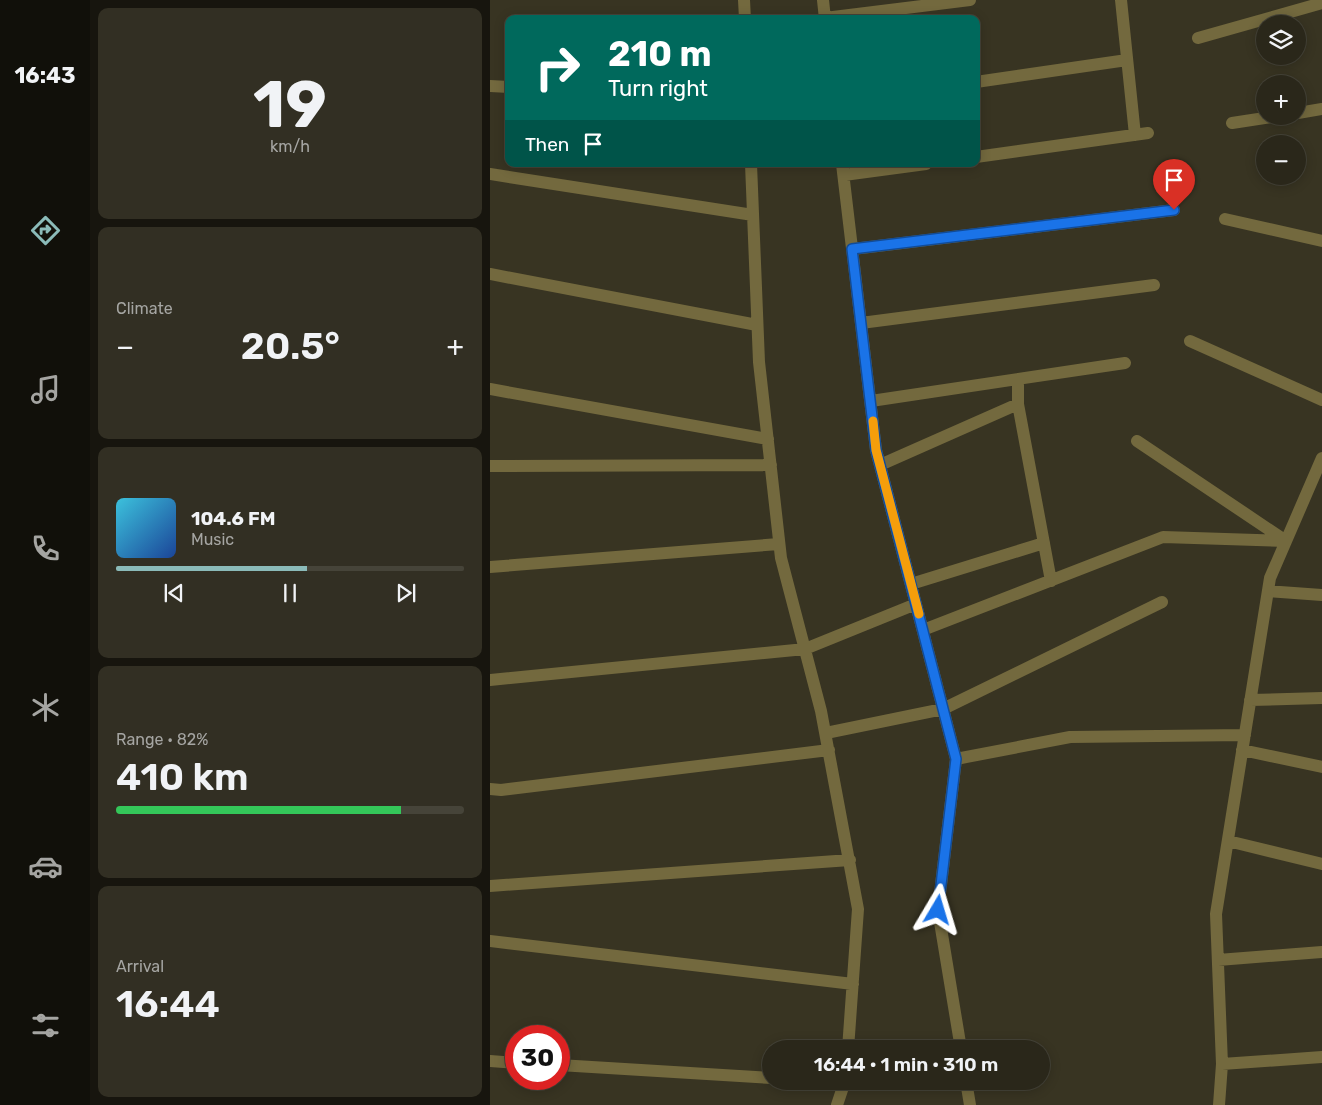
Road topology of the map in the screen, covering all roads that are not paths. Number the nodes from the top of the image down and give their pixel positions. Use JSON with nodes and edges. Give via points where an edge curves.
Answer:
{"nodes":[{"id":1,"x":744,"y":0,"type":"edge"},
{"id":2,"x":823,"y":0,"type":"edge"},
{"id":3,"x":970,"y":0,"type":"edge"},
{"id":4,"x":1120,"y":0,"type":"edge"},
{"id":5,"x":923,"y":3,"type":"edge"},
{"id":6,"x":1322,"y":3,"type":"edge"},
{"id":7,"x":745,"y":15,"type":"edge"},
{"id":8,"x":825,"y":15,"type":"edge"},
{"id":9,"x":845,"y":15,"type":"edge"},
{"id":10,"x":1198,"y":38,"type":"dead end"},
{"id":11,"x":1127,"y":60,"type":"junction"},
{"id":12,"x":980,"y":81,"type":"edge"},
{"id":13,"x":490,"y":86,"type":"edge"},
{"id":14,"x":505,"y":87,"type":"edge"},
{"id":15,"x":1322,"y":109,"type":"edge"},
{"id":16,"x":1306,"y":112,"type":"edge"},
{"id":17,"x":1256,"y":120,"type":"edge"},
{"id":18,"x":1232,"y":124,"type":"dead end"},
{"id":19,"x":1148,"y":133,"type":"dead end"},
{"id":20,"x":1135,"y":135,"type":"junction"},
{"id":21,"x":980,"y":156,"type":"edge"},
{"id":22,"x":751,"y":167,"type":"edge"},
{"id":23,"x":876,"y":167,"type":"edge"},
{"id":24,"x":843,"y":169,"type":"edge"},
{"id":25,"x":490,"y":174,"type":"edge"},
{"id":26,"x":1174,"y":210,"type":"dead end"},
{"id":27,"x":753,"y":215,"type":"junction"},
{"id":28,"x":1225,"y":219,"type":"dead end"},
{"id":29,"x":1322,"y":241,"type":"edge"},
{"id":30,"x":852,"y":249,"type":"junction"},
{"id":31,"x":490,"y":274,"type":"edge"},
{"id":32,"x":1154,"y":286,"type":"dead end"},
{"id":33,"x":861,"y":323,"type":"junction"},
{"id":34,"x":758,"y":325,"type":"junction"},
{"id":35,"x":1190,"y":341,"type":"dead end"},
{"id":36,"x":1125,"y":362,"type":"dead end"},
{"id":37,"x":1018,"y":379,"type":"junction"},
{"id":38,"x":490,"y":389,"type":"edge"},
{"id":39,"x":1322,"y":400,"type":"edge"},
{"id":40,"x":871,"y":401,"type":"junction"},
{"id":41,"x":1018,"y":404,"type":"junction"},
{"id":42,"x":768,"y":439,"type":"junction"},
{"id":43,"x":1137,"y":441,"type":"dead end"},
{"id":44,"x":1322,"y":458,"type":"edge"},
{"id":45,"x":770,"y":465,"type":"junction"},
{"id":46,"x":880,"y":465,"type":"junction"},
{"id":47,"x":490,"y":466,"type":"edge"},
{"id":48,"x":1286,"y":541,"type":"junction"},
{"id":49,"x":1044,"y":543,"type":"junction"},
{"id":50,"x":779,"y":544,"type":"junction"},
{"id":51,"x":490,"y":567,"type":"edge"},
{"id":52,"x":1051,"y":581,"type":"junction"},
{"id":53,"x":911,"y":584,"type":"junction"},
{"id":54,"x":1268,"y":591,"type":"junction"},
{"id":55,"x":1322,"y":595,"type":"edge"},
{"id":56,"x":1162,"y":602,"type":"dead end"},
{"id":57,"x":916,"y":604,"type":"junction"},
{"id":58,"x":923,"y":630,"type":"junction"},
{"id":59,"x":805,"y":649,"type":"junction"},
{"id":60,"x":490,"y":680,"type":"edge"},
{"id":61,"x":1322,"y":698,"type":"edge"},
{"id":62,"x":1250,"y":700,"type":"junction"},
{"id":63,"x":943,"y":709,"type":"junction"},
{"id":64,"x":826,"y":733,"type":"junction"},
{"id":65,"x":1244,"y":735,"type":"junction"},
{"id":66,"x":829,"y":750,"type":"junction"},
{"id":67,"x":1242,"y":750,"type":"junction"},
{"id":68,"x":956,"y":759,"type":"junction"},
{"id":69,"x":1322,"y":766,"type":"edge"},
{"id":70,"x":490,"y":789,"type":"edge"},
{"id":71,"x":1228,"y":842,"type":"junction"},
{"id":72,"x":850,"y":860,"type":"junction"},
{"id":73,"x":1322,"y":864,"type":"edge"},
{"id":74,"x":490,"y":886,"type":"edge"},
{"id":75,"x":490,"y":941,"type":"edge"},
{"id":76,"x":1322,"y":952,"type":"edge"},
{"id":77,"x":1218,"y":960,"type":"junction"},
{"id":78,"x":853,"y":984,"type":"junction"},
{"id":79,"x":849,"y":1040,"type":"edge"},
{"id":80,"x":959,"y":1040,"type":"edge"},
{"id":81,"x":1322,"y":1057,"type":"edge"},
{"id":82,"x":490,"y":1061,"type":"edge"},
{"id":83,"x":505,"y":1062,"type":"edge"},
{"id":84,"x":1222,"y":1064,"type":"junction"},
{"id":85,"x":570,"y":1067,"type":"edge"},
{"id":86,"x":762,"y":1077,"type":"edge"},
{"id":87,"x":842,"y":1090,"type":"edge"},
{"id":88,"x":968,"y":1090,"type":"edge"},
{"id":89,"x":837,"y":1105,"type":"edge"},
{"id":90,"x":970,"y":1105,"type":"edge"},
{"id":91,"x":1219,"y":1105,"type":"edge"}],
"edges":[{"from":1,"to":7,"type":"street"},
{"from":2,"to":8,"type":"street"},
{"from":3,"to":5,"type":"street"},
{"from":4,"to":11,"type":"street"},
{"from":5,"to":9,"type":"street"},
{"from":6,"to":10,"type":"street"},
{"from":11,"to":12,"type":"street"},
{"from":11,"to":20,"type":"street"},
{"from":13,"to":14,"type":"street"},
{"from":15,"to":16,"type":"street"},
{"from":17,"to":18,"type":"street"},
{"from":19,"to":20,"type":"street"},
{"from":20,"to":21,"type":"street"},
{"from":22,"to":27,"type":"street"},
{"from":23,"to":24,"type":"street"},
{"from":24,"to":30,"type":"street"},
{"from":25,"to":27,"type":"street"},
{"from":26,"to":30,"type":"street"},
{"from":27,"to":34,"type":"street"},
{"from":28,"to":29,"type":"street"},
{"from":30,"to":33,"type":"street"},
{"from":31,"to":34,"type":"street"},
{"from":32,"to":33,"type":"street"},
{"from":33,"to":40,"type":"street"},
{"from":34,"to":42,"type":"street"},
{"from":35,"to":39,"type":"street"},
{"from":36,"to":37,"type":"street"},
{"from":37,"to":40,"type":"street"},
{"from":37,"to":41,"type":"street"},
{"from":38,"to":42,"type":"street"},
{"from":40,"to":46,"type":"street"},
{"from":41,"to":46,"type":"street"},
{"from":41,"to":49,"type":"street"},
{"from":42,"to":45,"type":"street"},
{"from":43,"to":48,"type":"street"},
{"from":44,"to":48,"type":"street"},
{"from":45,"to":47,"type":"street"},
{"from":45,"to":50,"type":"street"},
{"from":46,"to":53,"type":"street"},
{"from":48,"to":52,"type":"street","via":[[1163,537]]},
{"from":48,"to":54,"type":"street","via":[[1270,578]]},
{"from":49,"to":52,"type":"street"},
{"from":49,"to":53,"type":"street"},
{"from":50,"to":51,"type":"street"},
{"from":50,"to":59,"type":"street"},
{"from":52,"to":58,"type":"street"},
{"from":53,"to":57,"type":"street"},
{"from":54,"to":55,"type":"street"},
{"from":54,"to":62,"type":"street"},
{"from":56,"to":63,"type":"street"},
{"from":57,"to":58,"type":"street"},
{"from":57,"to":59,"type":"street"},
{"from":58,"to":63,"type":"street"},
{"from":59,"to":60,"type":"street"},
{"from":59,"to":64,"type":"street"},
{"from":61,"to":62,"type":"street"},
{"from":62,"to":65,"type":"street"},
{"from":63,"to":64,"type":"street"},
{"from":63,"to":68,"type":"street"},
{"from":64,"to":66,"type":"street"},
{"from":65,"to":67,"type":"street"},
{"from":65,"to":68,"type":"street","via":[[1070,737]]},
{"from":66,"to":70,"type":"street"},
{"from":66,"to":72,"type":"street"},
{"from":67,"to":69,"type":"street"},
{"from":67,"to":71,"type":"street"},
{"from":68,"to":80,"type":"street","via":[[938,910]]},
{"from":71,"to":73,"type":"street"},
{"from":71,"to":77,"type":"street","via":[[1216,914]]},
{"from":72,"to":74,"type":"street"},
{"from":72,"to":78,"type":"street","via":[[858,909]]},
{"from":75,"to":78,"type":"street"},
{"from":76,"to":77,"type":"street"},
{"from":77,"to":84,"type":"street"},
{"from":78,"to":79,"type":"street"},
{"from":81,"to":84,"type":"street"},
{"from":82,"to":83,"type":"street"},
{"from":84,"to":91,"type":"street"},
{"from":85,"to":86,"type":"street"},
{"from":87,"to":89,"type":"street"},
{"from":88,"to":90,"type":"street"}]}
